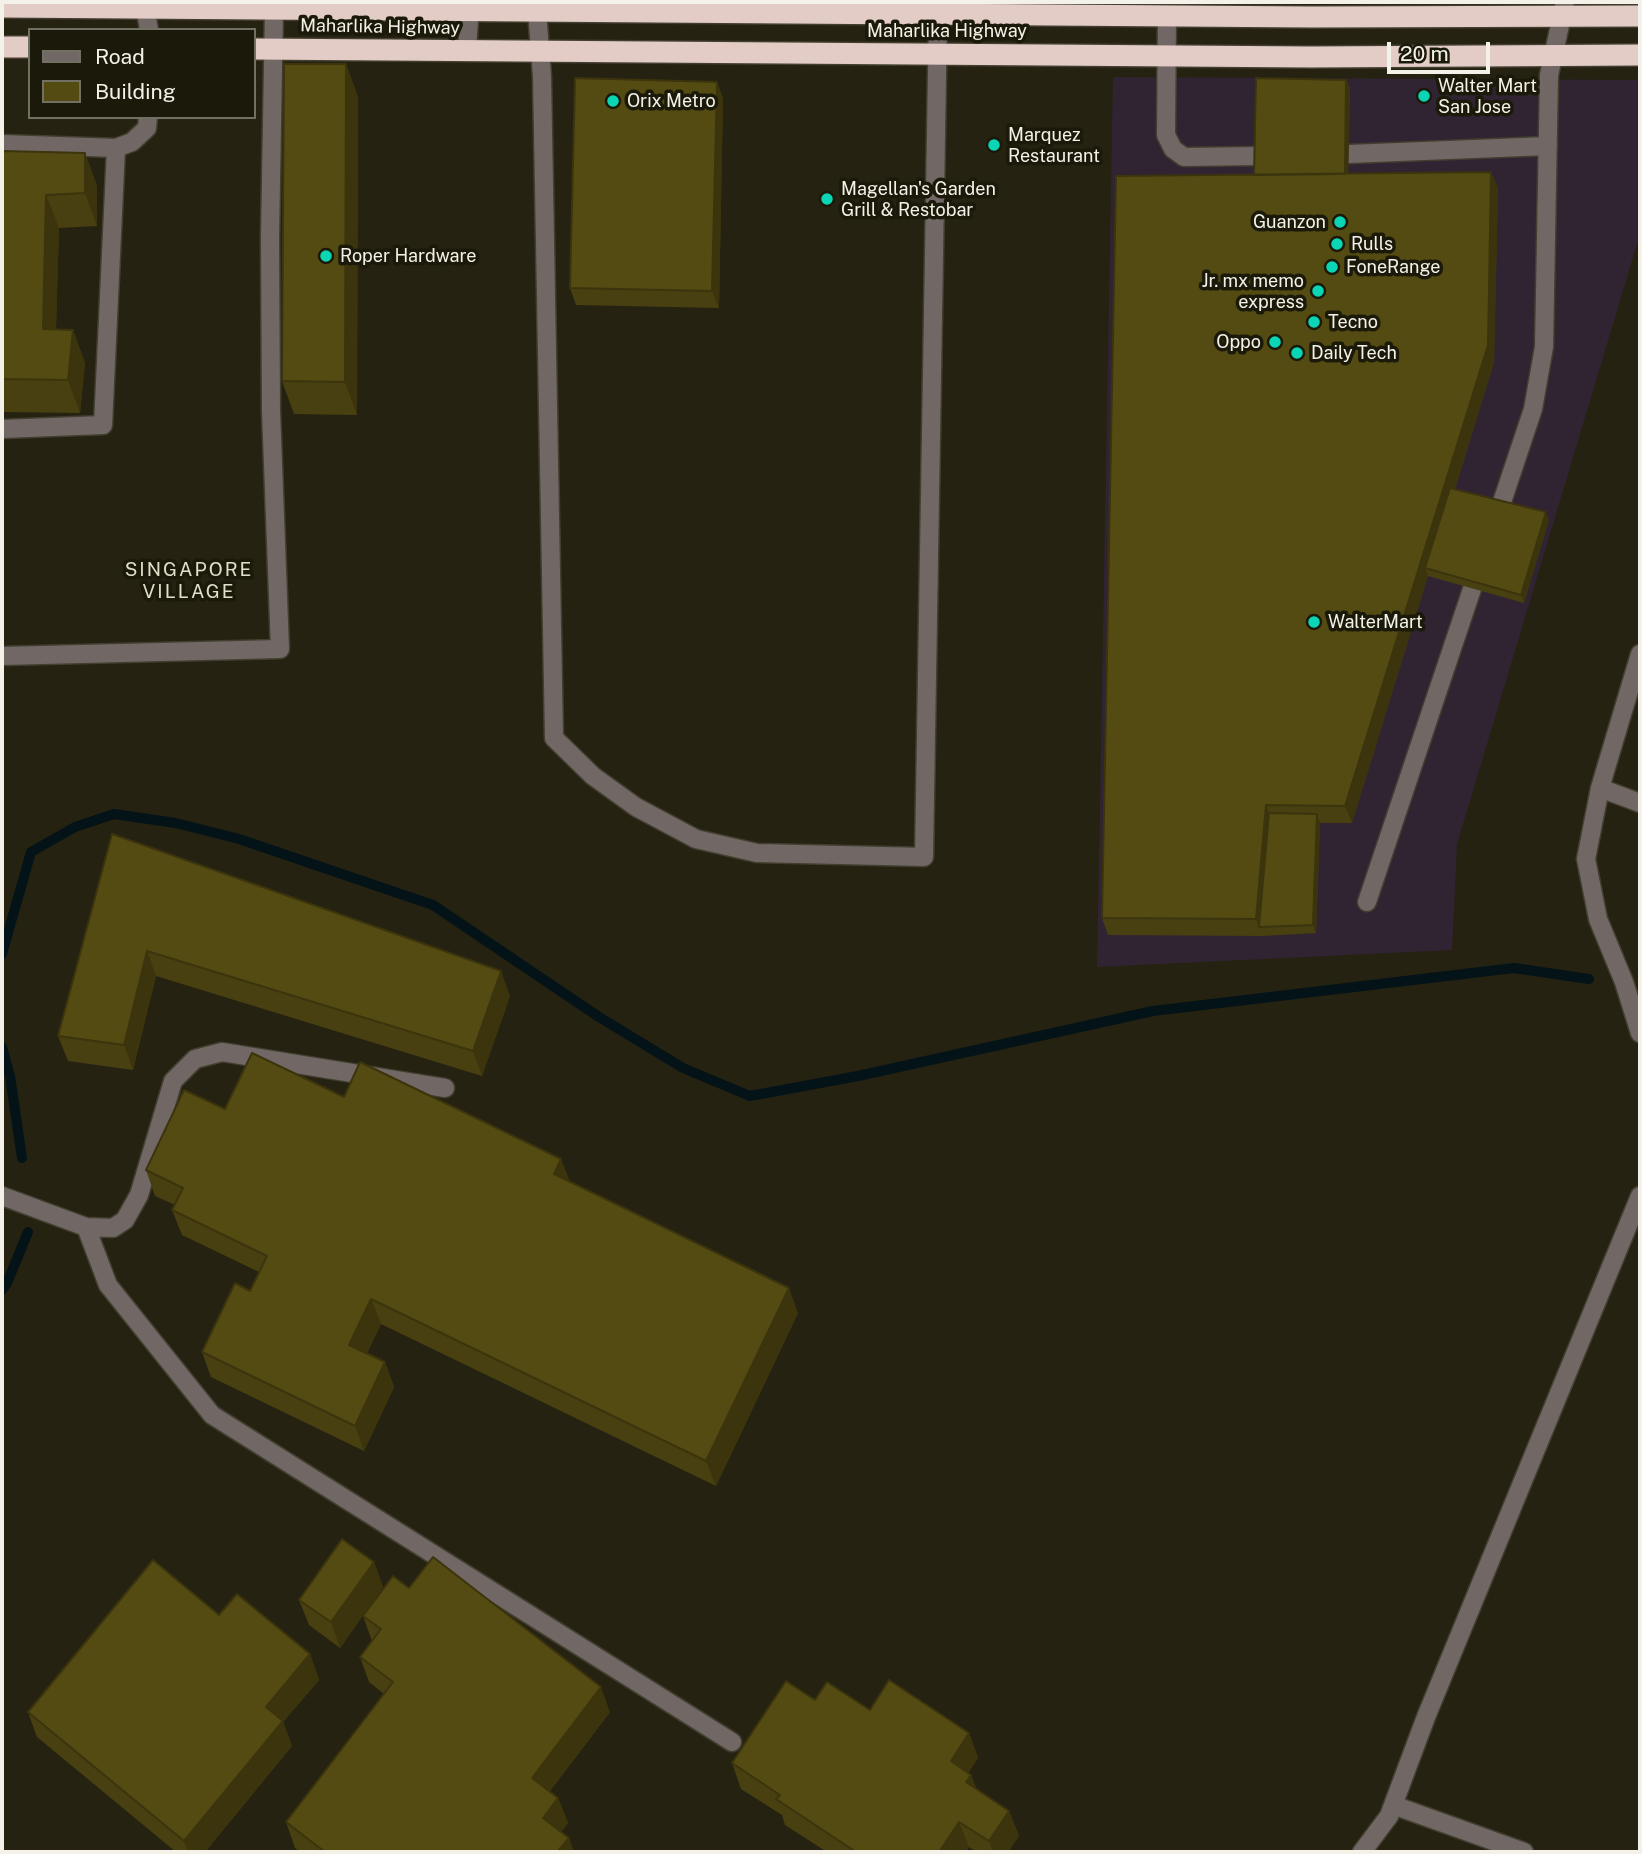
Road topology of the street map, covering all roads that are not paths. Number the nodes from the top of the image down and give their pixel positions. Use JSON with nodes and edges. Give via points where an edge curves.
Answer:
{"nodes":[{"id":1,"x":470,"y":6,"type":"edge"},
{"id":2,"x":2,"y":7,"type":"edge"},
{"id":3,"x":145,"y":7,"type":"junction"},
{"id":4,"x":274,"y":9,"type":"junction"},
{"id":5,"x":1564,"y":9,"type":"edge"},
{"id":6,"x":537,"y":11,"type":"junction"},
{"id":7,"x":938,"y":13,"type":"junction"},
{"id":8,"x":1167,"y":15,"type":"junction"},
{"id":9,"x":1640,"y":16,"type":"edge"},
{"id":10,"x":149,"y":28,"type":"edge"},
{"id":11,"x":2,"y":47,"type":"edge"},
{"id":12,"x":28,"y":47,"type":"edge"},
{"id":13,"x":264,"y":49,"type":"edge"},
{"id":14,"x":467,"y":51,"type":"junction"},
{"id":15,"x":541,"y":52,"type":"junction"},
{"id":16,"x":939,"y":53,"type":"junction"},
{"id":17,"x":1552,"y":55,"type":"junction"},
{"id":18,"x":1640,"y":55,"type":"edge"},
{"id":19,"x":1165,"y":56,"type":"junction"},
{"id":20,"x":148,"y":119,"type":"edge"},
{"id":21,"x":2,"y":144,"type":"edge"},
{"id":22,"x":1548,"y":146,"type":"junction"},
{"id":23,"x":116,"y":148,"type":"junction"},
{"id":24,"x":1349,"y":153,"type":"dead end"},
{"id":25,"x":1258,"y":156,"type":"edge"},
{"id":26,"x":2,"y":429,"type":"edge"},
{"id":27,"x":1500,"y":508,"type":"edge"},
{"id":28,"x":1472,"y":589,"type":"edge"},
{"id":29,"x":1640,"y":654,"type":"edge"},
{"id":30,"x":2,"y":656,"type":"edge"},
{"id":31,"x":1600,"y":788,"type":"junction"},
{"id":32,"x":1640,"y":803,"type":"edge"},
{"id":33,"x":1367,"y":902,"type":"dead end"},
{"id":34,"x":1640,"y":1033,"type":"edge"},
{"id":35,"x":445,"y":1088,"type":"dead end"},
{"id":36,"x":2,"y":1196,"type":"edge"},
{"id":37,"x":1640,"y":1196,"type":"edge"},
{"id":38,"x":86,"y":1227,"type":"junction"},
{"id":39,"x":732,"y":1742,"type":"dead end"},
{"id":40,"x":1393,"y":1805,"type":"junction"},
{"id":41,"x":1362,"y":1852,"type":"edge"},
{"id":42,"x":1524,"y":1852,"type":"edge"}],
"edges":[{"from":1,"to":4,"type":"highway","name":"Maharlika Highway"},
{"from":1,"to":6,"type":"highway","name":"Maharlika Highway"},
{"from":1,"to":14,"type":"street"},
{"from":2,"to":3,"type":"highway","name":"Maharlika Highway"},
{"from":3,"to":4,"type":"highway","name":"Maharlika Highway"},
{"from":3,"to":10,"type":"street"},
{"from":4,"to":13,"type":"street"},
{"from":5,"to":8,"type":"highway","name":"Maharlika Highway"},
{"from":5,"to":9,"type":"highway","name":"Maharlika Highway"},
{"from":5,"to":17,"type":"street"},
{"from":6,"to":7,"type":"highway","name":"Maharlika Highway"},
{"from":6,"to":15,"type":"street"},
{"from":7,"to":8,"type":"highway","name":"Maharlika Highway"},
{"from":7,"to":16,"type":"street"},
{"from":8,"to":19,"type":"street"},
{"from":11,"to":12,"type":"highway"},
{"from":13,"to":14,"type":"highway","name":"Maharlika Highway"},
{"from":13,"to":30,"type":"street","via":[[280,649]]},
{"from":14,"to":15,"type":"highway","name":"Maharlika Highway"},
{"from":15,"to":16,"type":"highway","name":"Maharlika Highway"},
{"from":15,"to":16,"type":"street","via":[[554,738],[593,776],[636,807],[696,839],[757,853],[924,857]]},
{"from":16,"to":19,"type":"highway","name":"Maharlika Highway"},
{"from":17,"to":18,"type":"highway","name":"Maharlika Highway"},
{"from":17,"to":19,"type":"highway","name":"Maharlika Highway"},
{"from":17,"to":22,"type":"street"},
{"from":19,"to":25,"type":"street","via":[[1166,135],[1173,149],[1184,157]]},
{"from":20,"to":23,"type":"street","via":[[147,128],[132,142]]},
{"from":21,"to":23,"type":"street"},
{"from":22,"to":24,"type":"street"},
{"from":22,"to":27,"type":"street","via":[[1544,347],[1533,409]]},
{"from":23,"to":26,"type":"street","via":[[103,425]]},
{"from":28,"to":33,"type":"street"},
{"from":29,"to":31,"type":"street"},
{"from":31,"to":32,"type":"street"},
{"from":31,"to":34,"type":"street","via":[[1588,840],[1588,877],[1598,919]]},
{"from":35,"to":38,"type":"street","via":[[222,1052],[195,1059],[173,1081],[139,1195],[125,1220],[113,1228]]},
{"from":36,"to":38,"type":"street"},
{"from":37,"to":40,"type":"street"},
{"from":38,"to":39,"type":"street","via":[[108,1285],[212,1415]]},
{"from":40,"to":41,"type":"street"},
{"from":40,"to":42,"type":"street"}]}
